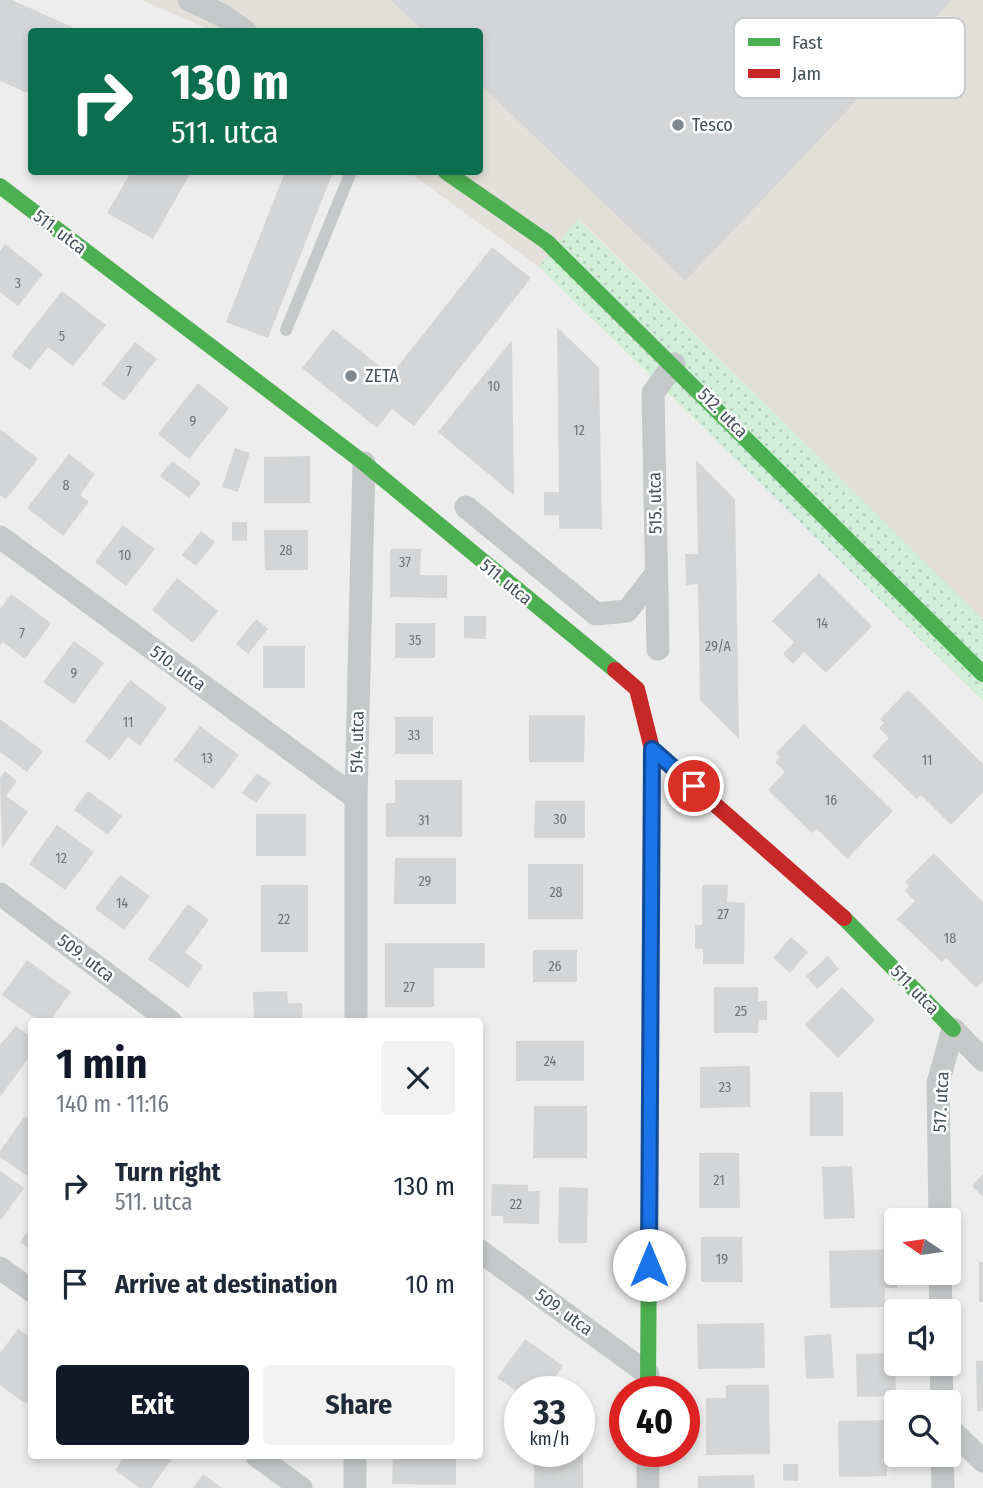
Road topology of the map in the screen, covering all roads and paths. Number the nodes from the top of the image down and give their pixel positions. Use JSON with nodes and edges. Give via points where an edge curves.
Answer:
{"nodes":[{"id":1,"x":189,"y":0,"type":"edge"},
{"id":2,"x":240,"y":28,"type":"edge"},
{"id":3,"x":350,"y":175,"type":"edge"},
{"id":4,"x":450,"y":175,"type":"edge"},
{"id":5,"x":0,"y":187,"type":"edge"},
{"id":6,"x":286,"y":330,"type":"dead end"},
{"id":7,"x":674,"y":364,"type":"junction"},
{"id":8,"x":365,"y":463,"type":"junction"},
{"id":9,"x":466,"y":507,"type":"dead end"},
{"id":10,"x":0,"y":537,"type":"edge"},
{"id":11,"x":656,"y":575,"type":"junction"},
{"id":12,"x":658,"y":649,"type":"dead end"},
{"id":13,"x":983,"y":674,"type":"edge"},
{"id":14,"x":652,"y":749,"type":"junction"},
{"id":15,"x":356,"y":798,"type":"junction"},
{"id":16,"x":0,"y":894,"type":"edge"},
{"id":17,"x":166,"y":1018,"type":"edge"},
{"id":18,"x":356,"y":1018,"type":"edge"},
{"id":19,"x":953,"y":1029,"type":"junction"},
{"id":20,"x":983,"y":1060,"type":"edge"},
{"id":21,"x":940,"y":1208,"type":"edge"},
{"id":22,"x":483,"y":1253,"type":"edge"},
{"id":23,"x":0,"y":1268,"type":"edge"},
{"id":24,"x":28,"y":1288,"type":"edge"},
{"id":25,"x":640,"y":1376,"type":"edge"},
{"id":26,"x":648,"y":1376,"type":"edge"},
{"id":27,"x":961,"y":1440,"type":"edge"},
{"id":28,"x":261,"y":1459,"type":"edge"},
{"id":29,"x":355,"y":1459,"type":"edge"},
{"id":30,"x":983,"y":1461,"type":"edge"},
{"id":31,"x":648,"y":1467,"type":"edge"},
{"id":32,"x":942,"y":1467,"type":"edge"},
{"id":33,"x":301,"y":1488,"type":"edge"},
{"id":34,"x":355,"y":1488,"type":"edge"},
{"id":35,"x":648,"y":1488,"type":"edge"},
{"id":36,"x":943,"y":1488,"type":"edge"}],
"edges":[{"from":1,"to":2,"type":"street"},
{"from":3,"to":6,"type":"lane"},
{"from":4,"to":7,"type":"street","name":"512. utca","via":[[547,242]]},
{"from":5,"to":8,"type":"street","name":"511. utca"},
{"from":7,"to":11,"type":"street","name":"515. utca","via":[[653,393]]},
{"from":7,"to":13,"type":"street","name":"512. utca"},
{"from":8,"to":14,"type":"street","name":"511. utca","via":[[637,689]]},
{"from":8,"to":15,"type":"street","name":"514. utca"},
{"from":9,"to":11,"type":"street","name":"511. utca","via":[[596,614],[626,611]]},
{"from":10,"to":15,"type":"street","name":"510. utca"},
{"from":11,"to":12,"type":"street","name":"515. utca"},
{"from":14,"to":19,"type":"street","name":"511. utca","via":[[841,915]]},
{"from":14,"to":26,"type":"street"},
{"from":15,"to":18,"type":"street","name":"514. utca"},
{"from":16,"to":17,"type":"street","name":"509. utca"},
{"from":19,"to":20,"type":"street"},
{"from":19,"to":21,"type":"street","name":"517. utca","via":[[938,1083]]},
{"from":22,"to":25,"type":"street","name":"509. utca"},
{"from":23,"to":24,"type":"street"},
{"from":27,"to":30,"type":"street"},
{"from":28,"to":33,"type":"street"},
{"from":29,"to":34,"type":"street"},
{"from":31,"to":35,"type":"street"},
{"from":32,"to":36,"type":"street"}]}
